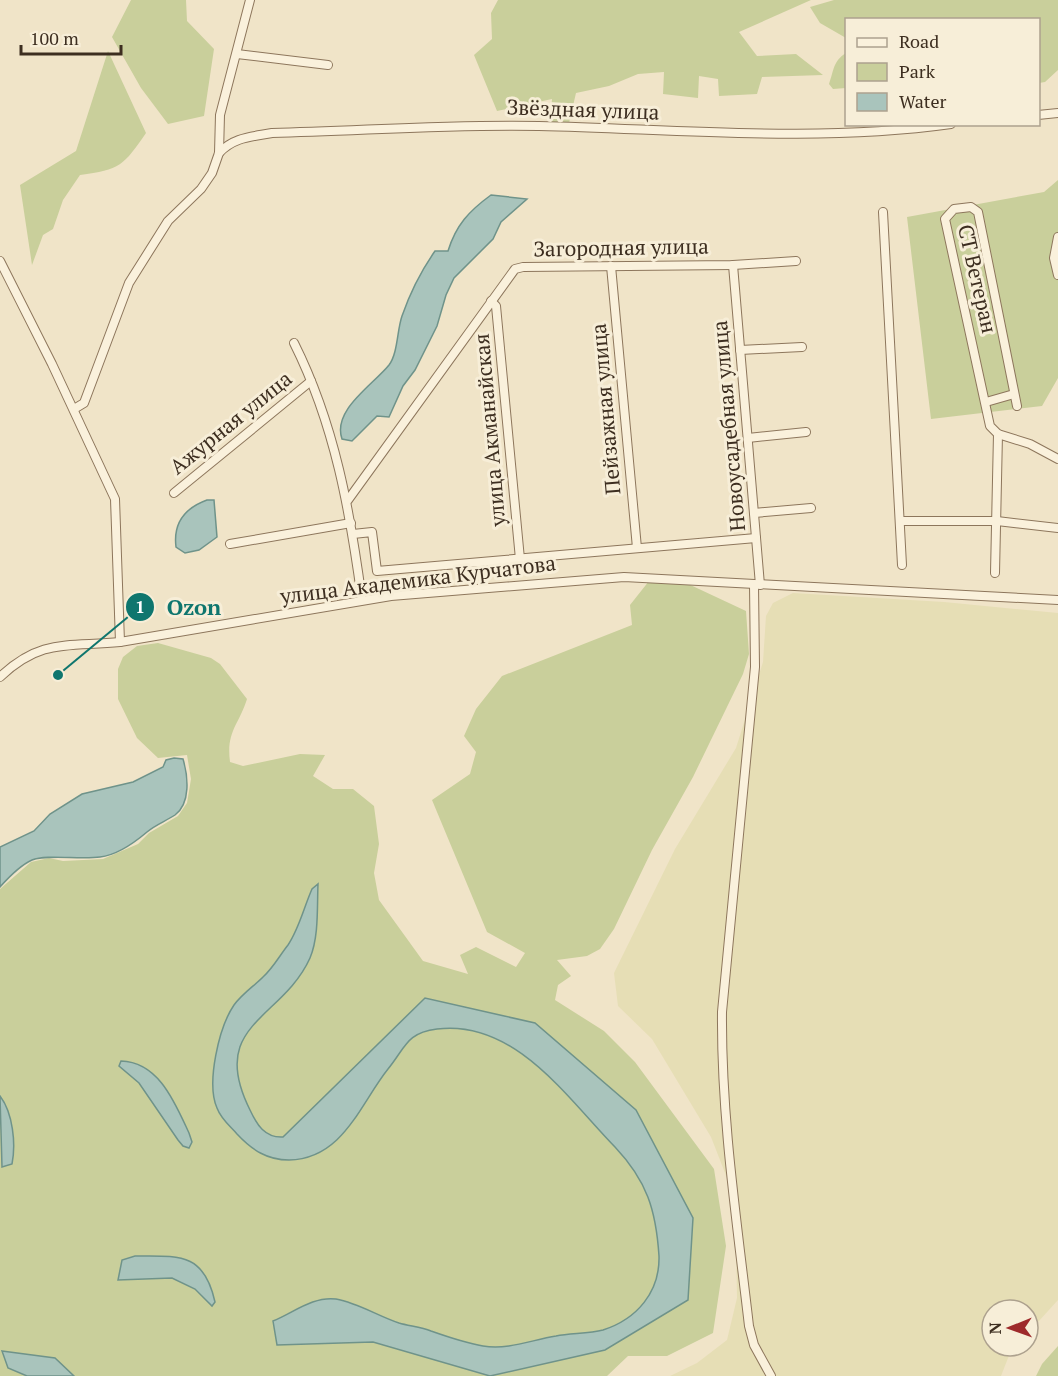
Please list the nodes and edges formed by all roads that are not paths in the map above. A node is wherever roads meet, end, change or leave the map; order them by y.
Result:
1 (250, 0) edge
2 (237, 54) junction
3 (328, 65) dead end
4 (1058, 113) edge
5 (1040, 115) edge
6 (937, 126) edge
7 (219, 153) junction
8 (883, 212) dead end
9 (1058, 237) edge
10 (0, 261) edge
11 (796, 261) dead end
12 (733, 265) junction
13 (611, 266) junction
14 (1058, 275) edge
15 (491, 301) junction
16 (294, 343) dead end
17 (802, 346) dead end
18 (740, 350) junction
19 (311, 381) junction
20 (1014, 394) junction
21 (986, 402) junction
22 (1017, 406) dead end
23 (74, 409) junction
24 (806, 432) dead end
25 (999, 434) junction
26 (748, 438) junction
27 (1058, 459) edge
28 (174, 493) dead end
29 (348, 500) junction
30 (811, 508) dead end
31 (754, 513) junction
32 (900, 521) junction
33 (997, 521) junction
34 (351, 523) junction
35 (1058, 528) edge
36 (353, 534) junction
37 (756, 538) junction
38 (230, 544) dead end
39 (637, 548) junction
40 (520, 559) junction
41 (902, 565) dead end
42 (995, 573) dead end
43 (757, 585) junction
44 (363, 600) junction
45 (1058, 600) edge
46 (120, 642) junction
47 (0, 677) edge
48 (771, 1376) edge

1 - 2 street
2 - 3 street
2 - 7 street
4 - 5 street
6 - 7 street, Звёздная улица
7 - 23 street
8 - 32 street
9 - 14 street
10 - 23 street
11 - 12 street, Загородная улица
12 - 13 street, Загородная улица
12 - 18 street, Новоусадебная улица
13 - 15 street, Загородная улица
13 - 39 street, Пейзажная улица
15 - 29 street, Загородная улица
15 - 40 street, улица Акманайская
16 - 19 street
17 - 18 street
18 - 26 street, Новоусадебная улица
19 - 28 street, Ажурная улица
19 - 29 street
20 - 21 street
20 - 21 street, СТ Ветеран
20 - 22 street, СТ Ветеран
21 - 25 street, СТ Ветеран
23 - 46 street
24 - 26 street
25 - 27 street
25 - 33 street
26 - 31 street, Новоусадебная улица
29 - 34 street
30 - 31 street
31 - 37 street, Новоусадебная улица
32 - 33 street
32 - 41 street
33 - 35 street
33 - 42 street
34 - 36 street
34 - 38 street
36 - 40 street
36 - 44 street
37 - 39 street
37 - 43 street, Новоусадебная улица
39 - 40 street
43 - 44 street, улица Академика Курчатова
43 - 45 street, улица Академика Курчатова
43 - 48 street, Новоусадебная улица
44 - 46 street, улица Академика Курчатова
46 - 47 street, улица Академика Курчатова

